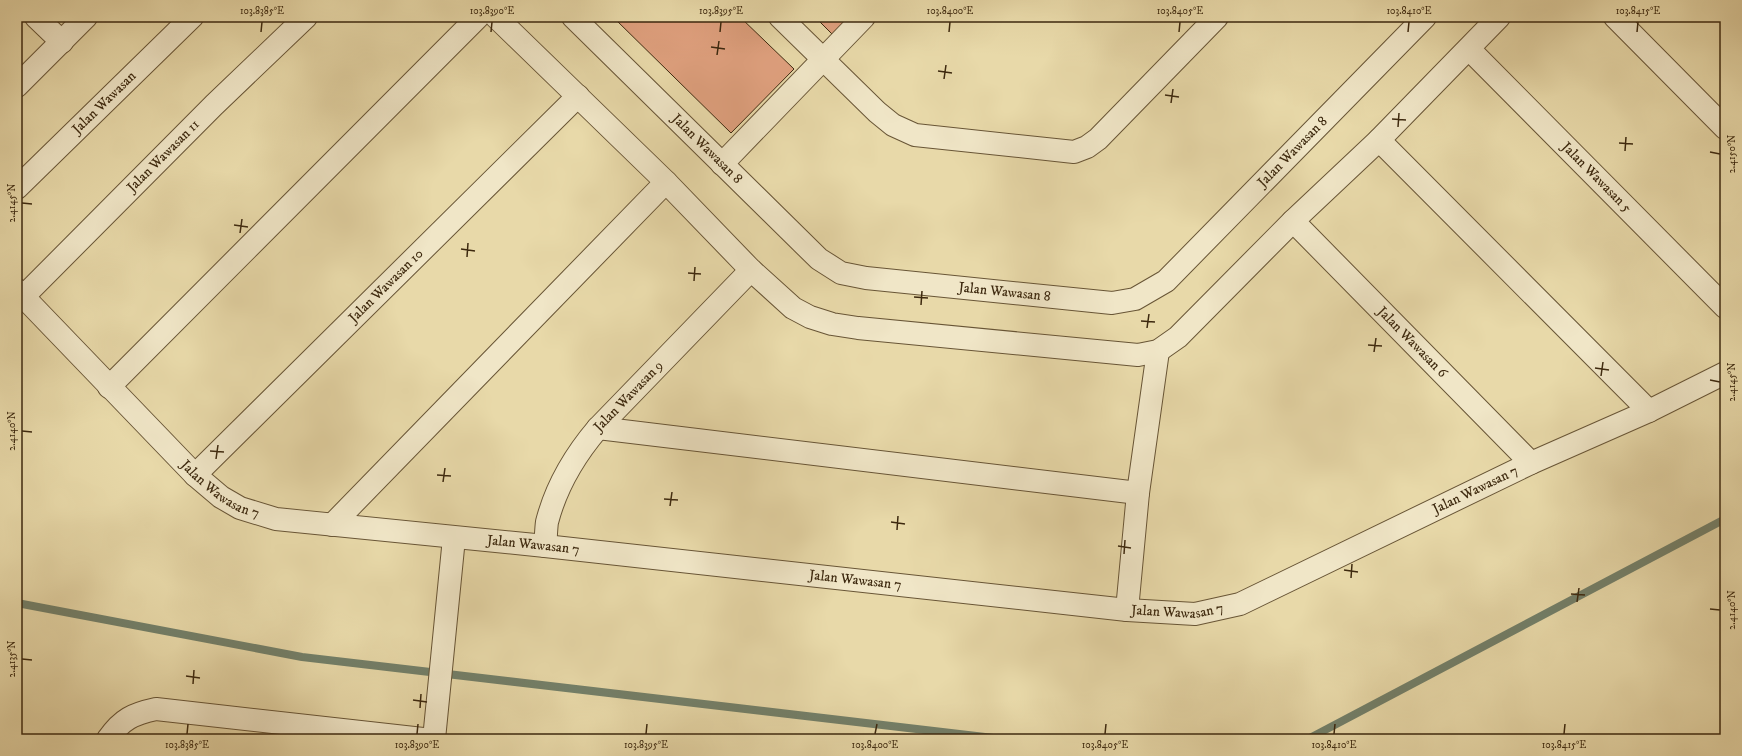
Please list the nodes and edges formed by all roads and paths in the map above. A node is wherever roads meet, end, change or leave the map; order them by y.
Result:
1 (36, 17) edge
2 (86, 17) edge
3 (192, 17) edge
4 (306, 17) edge
5 (478, 17) edge
6 (496, 17) edge
7 (573, 17) edge
8 (780, 17) edge
9 (864, 17) edge
10 (1217, 17) edge
11 (1425, 17) edge
12 (1499, 17) edge
13 (1615, 17) edge
14 (62, 42) junction
15 (1469, 49) junction
16 (824, 59) junction
17 (17, 86) edge
18 (578, 96) junction
19 (1725, 128) edge
20 (1379, 140) junction
21 (722, 164) junction
22 (666, 182) junction
23 (17, 188) edge
24 (1293, 221) junction
25 (751, 270) junction
26 (20, 294) edge
27 (1725, 306) edge
28 (1158, 351) junction
29 (1725, 373) edge
30 (109, 387) junction
31 (1649, 410) junction
32 (598, 428) junction
33 (1532, 463) junction
34 (194, 475) junction
35 (1138, 493) junction
36 (332, 525) junction
37 (454, 538) junction
38 (545, 546) junction
39 (1127, 610) junction
40 (435, 730) edge
41 (108, 739) edge
42 (423, 739) edge

1 - 14 street
2 - 14 street
3 - 23 street, Jalan Wawasan
4 - 26 street, Jalan Wawasan 11
5 - 30 street
6 - 18 street
7 - 21 street, Jalan Wawasan 8
8 - 16 street
9 - 16 street
10 - 16 street
11 - 21 street, Jalan Wawasan 8
12 - 15 street
13 - 19 street
14 - 17 street
15 - 20 street
15 - 27 street, Jalan Wawasan 5
16 - 21 street
18 - 22 street
18 - 34 street, Jalan Wawasan 10
20 - 24 street
20 - 31 street
22 - 25 street
22 - 36 street
24 - 28 street
24 - 33 street, Jalan Wawasan 6
25 - 28 street
25 - 32 street, Jalan Wawasan 9
26 - 30 street, Jalan Wawasan 7
28 - 35 street
29 - 31 street, Jalan Wawasan 7
30 - 34 street, Jalan Wawasan 7
31 - 33 street, Jalan Wawasan 7
32 - 35 street
32 - 38 street, Jalan Wawasan 9
33 - 39 street, Jalan Wawasan 7
34 - 36 street, Jalan Wawasan 7
35 - 39 street
36 - 37 street, Jalan Wawasan 7
37 - 38 street, Jalan Wawasan 7
37 - 40 street
38 - 39 street, Jalan Wawasan 7
41 - 42 street

